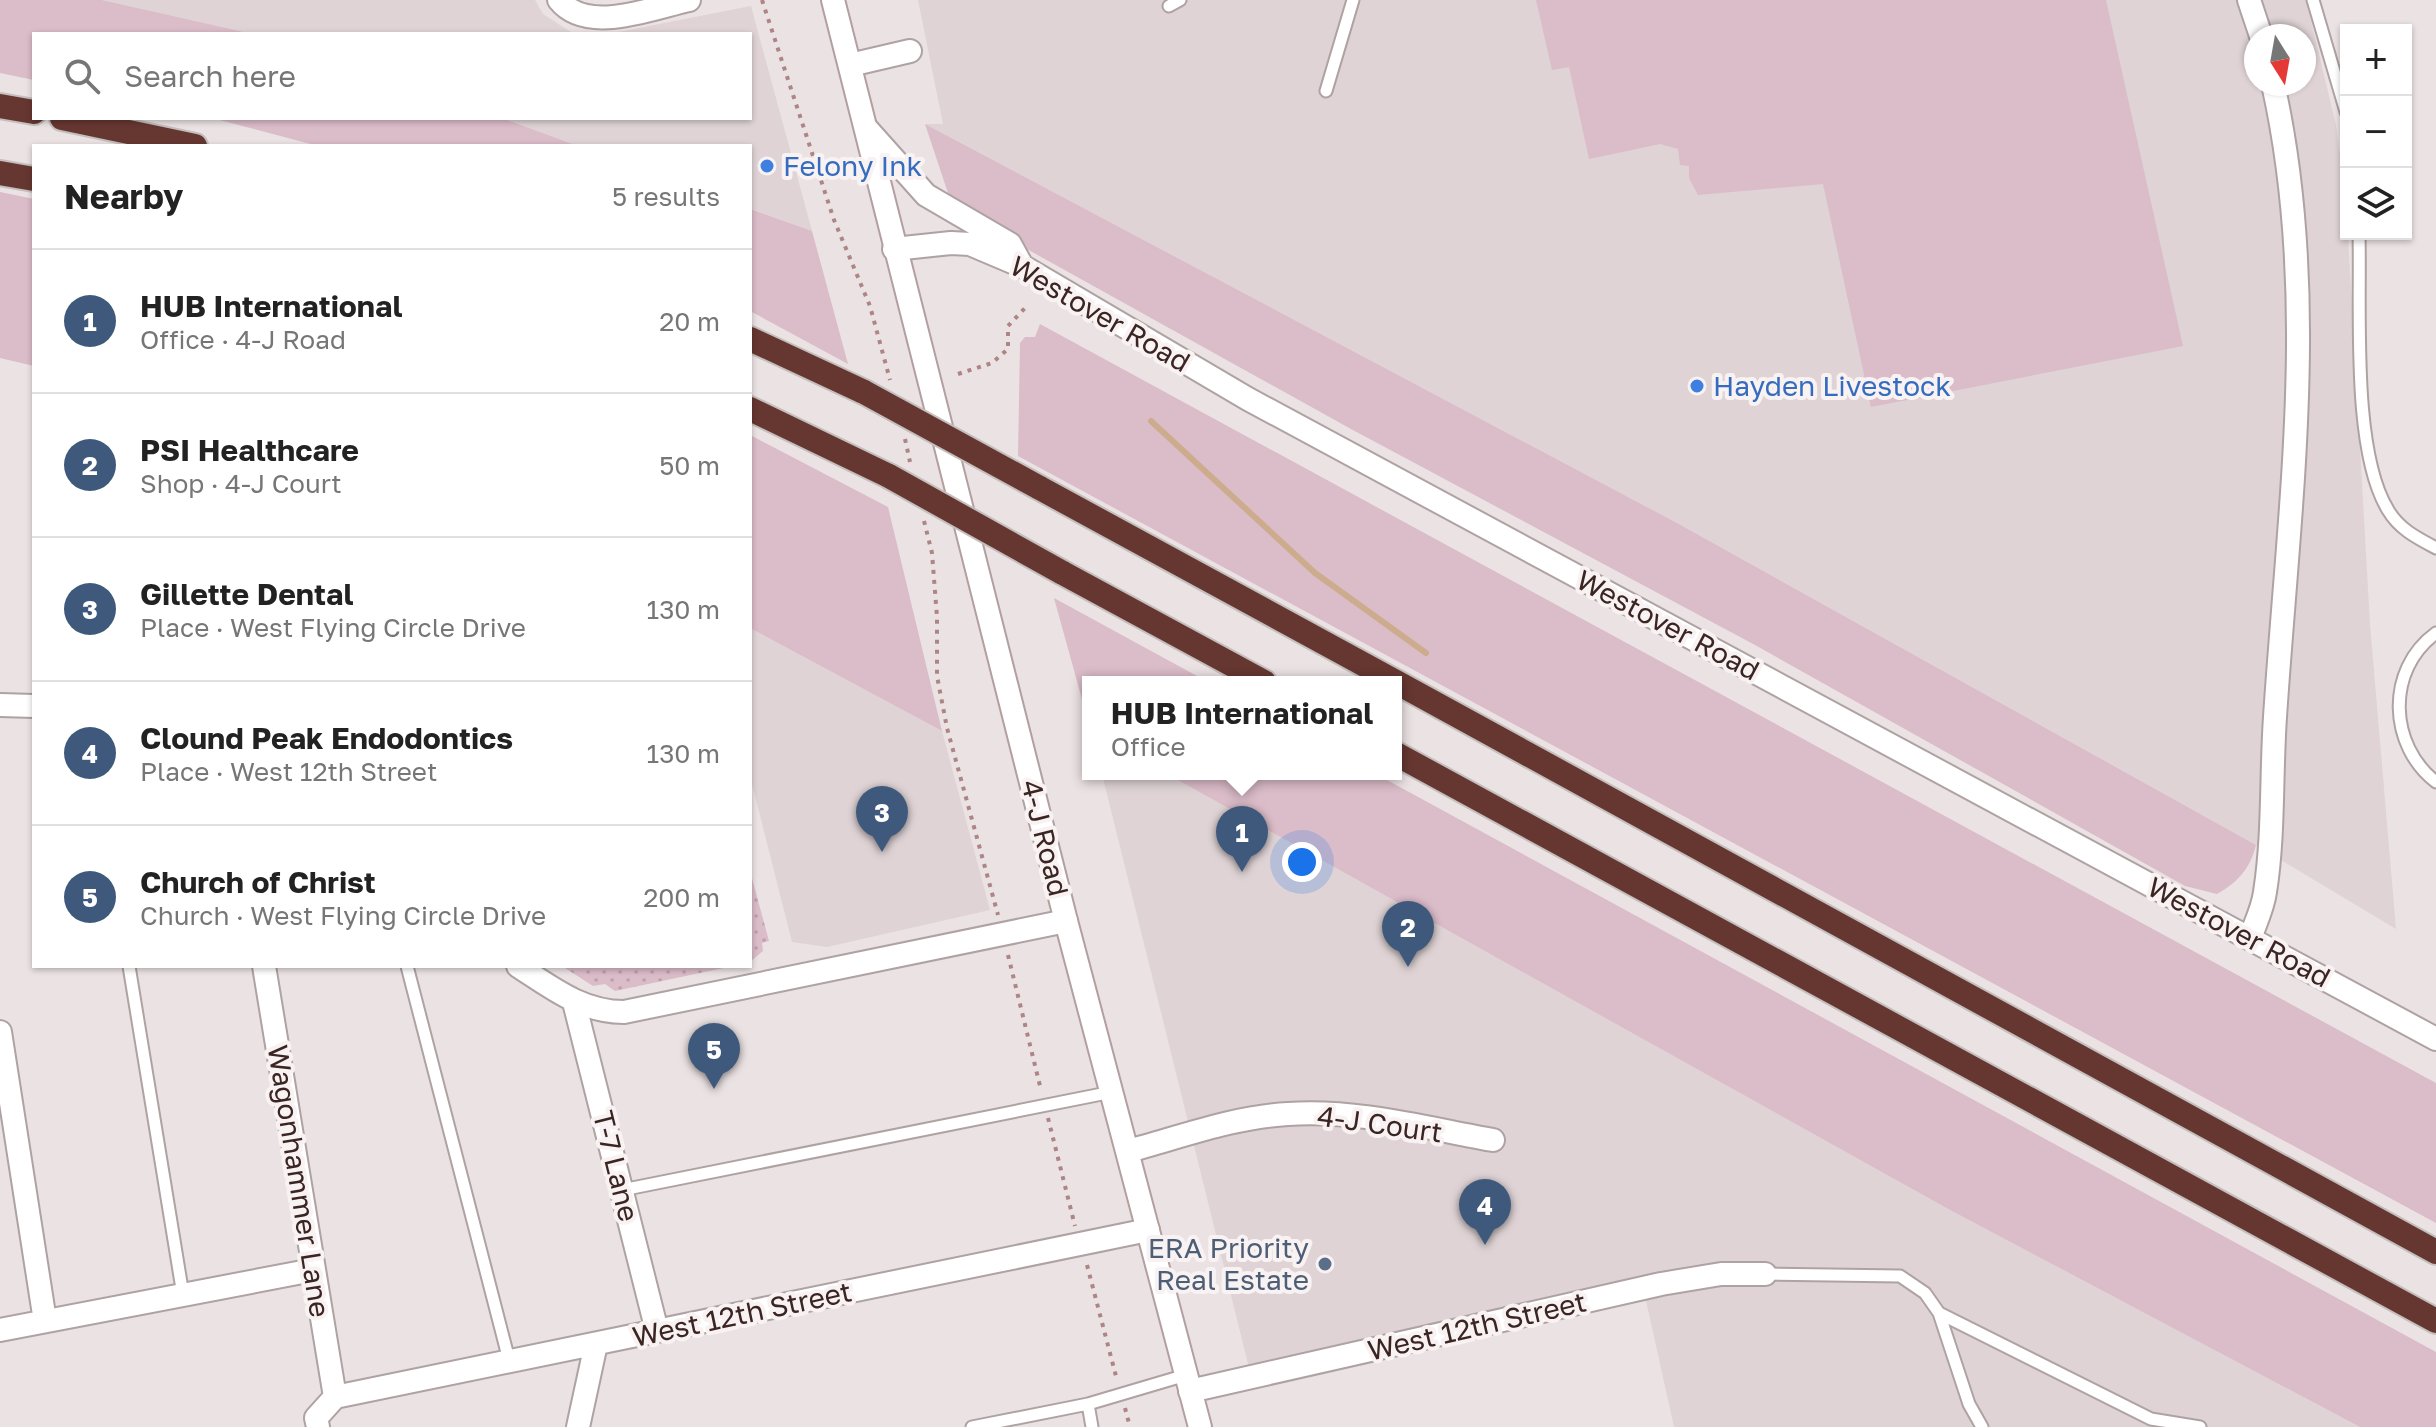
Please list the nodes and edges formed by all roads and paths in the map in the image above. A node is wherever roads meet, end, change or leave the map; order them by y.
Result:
1 (689, 0) edge
2 (762, 0) edge
3 (833, 0) edge
4 (1353, 0) edge
5 (2249, 0) edge
6 (2313, 0) edge
7 (562, 5) edge
8 (764, 7) dead end
9 (2257, 24) edge
10 (910, 51) dead end
11 (850, 65) junction
12 (1326, 91) dead end
13 (2275, 96) edge
14 (2341, 96) edge
15 (0, 106) edge
16 (32, 112) edge
17 (72, 120) edge
18 (867, 129) junction
19 (186, 144) edge
20 (0, 173) edge
21 (32, 179) edge
22 (2359, 240) edge
23 (894, 249) junction
24 (1022, 266) junction
25 (1025, 308) dead end
26 (752, 340) edge
27 (958, 374) dead end
28 (752, 410) edge
29 (2436, 548) edge
30 (2436, 633) edge
31 (1253, 676) edge
32 (1385, 676) edge
33 (1402, 685) edge
34 (0, 705) edge
35 (32, 706) edge
36 (1402, 757) edge
37 (2436, 782) edge
38 (1066, 921) junction
39 (2250, 938) junction
40 (1008, 954) dead end
41 (129, 968) edge
42 (264, 968) edge
43 (408, 968) edge
44 (521, 968) edge
45 (574, 1002) junction
46 (0, 1032) edge
47 (2436, 1039) edge
48 (1112, 1092) junction
49 (1043, 1097) dead end
50 (1048, 1115) dead end
51 (1493, 1140) dead end
52 (1128, 1151) junction
53 (622, 1190) junction
54 (1074, 1225) dead end
55 (1148, 1230) junction
56 (2436, 1252) edge
57 (1087, 1266) dead end
58 (313, 1270) junction
59 (1765, 1274) joint
60 (183, 1295) junction
61 (1939, 1313) junction
62 (45, 1321) junction
63 (2436, 1321) edge
64 (0, 1330) edge
65 (657, 1331) junction
66 (596, 1344) junction
67 (509, 1360) junction
68 (1188, 1383) junction
69 (1119, 1384) dead end
70 (335, 1397) junction
71 (1124, 1403) dead end
72 (1088, 1404) junction
73 (318, 1427) edge
74 (578, 1427) edge
75 (972, 1427) edge
76 (1092, 1427) edge
77 (1130, 1427) edge
78 (1200, 1427) edge
79 (1982, 1427) edge
80 (2200, 1427) edge

1 - 7 street
2 - 8 path
3 - 11 street, 4-J Road
4 - 12 lane
5 - 9 street
6 - 14 lane
10 - 11 street
11 - 18 street, 4-J Road
13 - 39 street
15 - 16 highway
17 - 19 highway
18 - 23 street, 4-J Road
18 - 24 street
20 - 21 highway
22 - 29 lane
23 - 24 street, Westover Road
23 - 38 street, 4-J Road
24 - 39 street, Westover Road
25 - 27 path
26 - 32 highway, bridge
28 - 31 highway, bridge
30 - 37 lane
33 - 56 highway
34 - 35 street
36 - 63 highway
38 - 45 street
38 - 48 street, 4-J Road
39 - 47 street, Westover Road
40 - 49 path
41 - 60 lane
42 - 58 street, Wagonhammer Lane
43 - 67 lane
44 - 45 street
45 - 53 street, T-7 Lane
46 - 62 street
48 - 52 street, 4-J Road
48 - 53 lane
50 - 54 path
51 - 52 street, 4-J Court
52 - 55 street, 4-J Road
53 - 65 street, T-7 Lane
55 - 65 street, West 12th Street
55 - 68 street, 4-J Road
57 - 69 path
58 - 60 street
58 - 70 street, Wagonhammer Lane
59 - 61 lane
59 - 68 street, West 12th Street
60 - 62 street
61 - 79 lane
61 - 80 lane
62 - 64 street
65 - 66 street, West 12th Street
66 - 67 street, West 12th Street
66 - 74 street
67 - 70 street, West 12th Street
68 - 72 lane
68 - 78 street, 4-J Road
70 - 73 street
71 - 77 path
72 - 75 lane
72 - 76 lane

